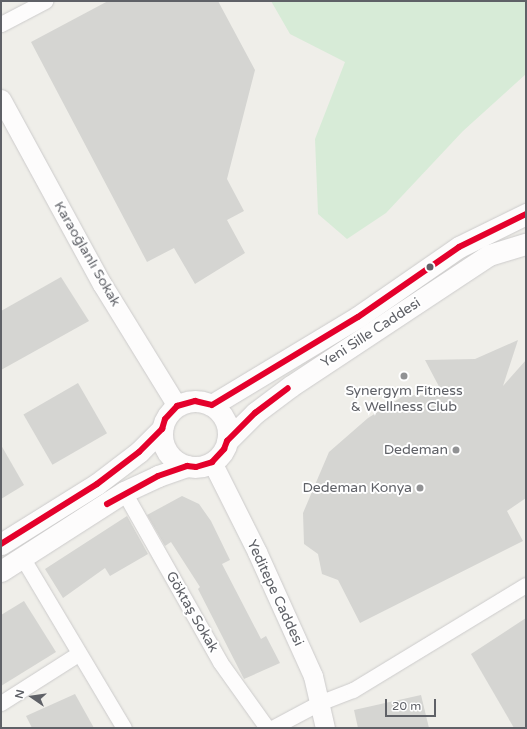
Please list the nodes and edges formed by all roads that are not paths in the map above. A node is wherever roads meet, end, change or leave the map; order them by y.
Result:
1 (45, 1) edge
2 (1, 24) edge
3 (1, 99) edge
4 (526, 214) edge
5 (526, 244) edge
6 (212, 405) junction
7 (177, 406) junction
8 (162, 429) junction
9 (227, 441) junction
10 (212, 462) junction
11 (187, 466) junction
12 (124, 492) junction
13 (1, 544) edge
14 (22, 557) junction
15 (1, 571) edge
16 (526, 585) edge
17 (78, 654) junction
18 (1, 703) edge
19 (320, 704) junction
20 (124, 728) edge
21 (267, 728) edge
22 (272, 728) edge
23 (325, 728) edge

1 - 2 street
3 - 7 street, Karaoğlanlı Sokak
4 - 6 main road, Yeni Sille Caddesi
5 - 9 main road, Yeni Sille Caddesi
6 - 7 main road
6 - 9 main road
7 - 8 main road
8 - 11 main road
8 - 13 main road
9 - 10 main road
10 - 11 main road
10 - 19 street, Yeditepe Caddesi
11 - 12 main road
12 - 14 main road
12 - 21 street, Göktaş Sokak
14 - 15 main road
14 - 17 street
16 - 19 street
17 - 18 street
17 - 20 street
19 - 22 street
19 - 23 street, Yeditepe Caddesi

